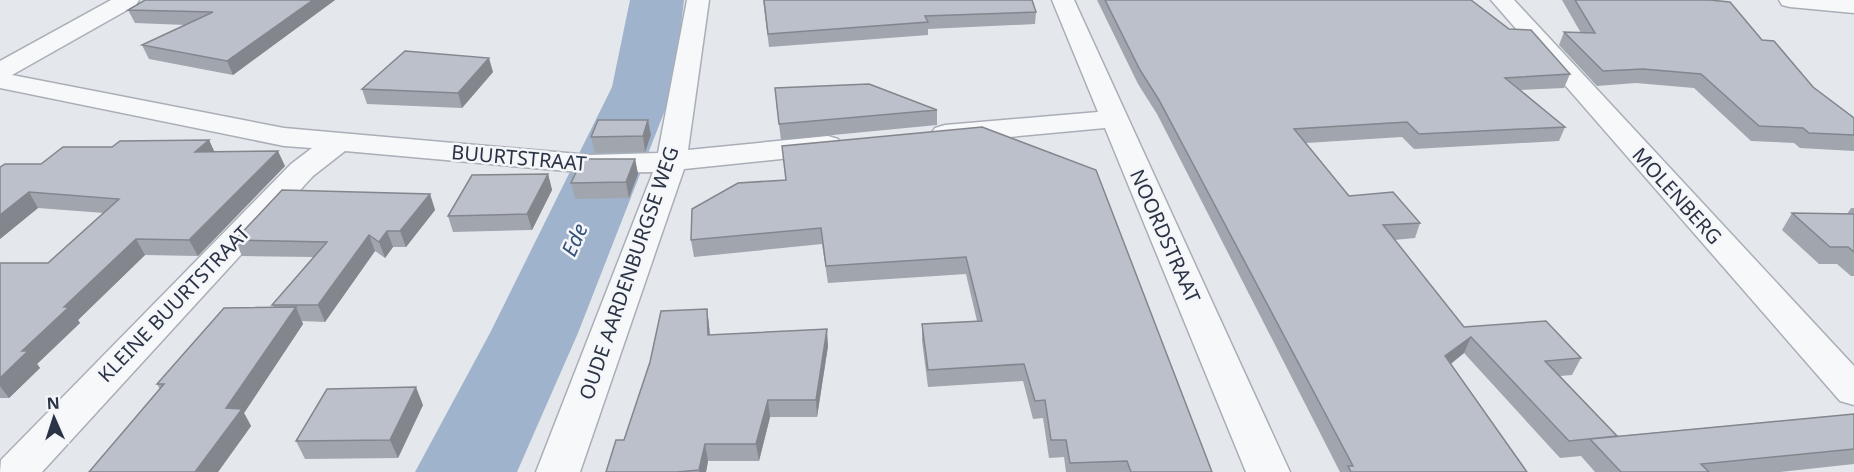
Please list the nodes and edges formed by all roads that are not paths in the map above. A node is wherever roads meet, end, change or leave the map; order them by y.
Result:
1 (128, 0) edge
2 (698, 0) edge
3 (1063, 0) edge
4 (1502, 0) edge
5 (1790, 0) edge
6 (1854, 6) edge
7 (0, 71) edge
8 (0, 80) edge
9 (1114, 119) junction
10 (923, 136) edge
11 (338, 142) junction
12 (851, 143) edge
13 (657, 162) junction
14 (1854, 391) edge
15 (16, 472) edge
16 (558, 472) edge
17 (1268, 472) edge

1 - 7 street
2 - 13 street, OUDE AARDENBURGSE WEG
3 - 9 street, NOORDSTRAAT
4 - 14 street, MOLENBERG
5 - 6 street
8 - 11 street, BUURTSTRAAT
9 - 10 street
9 - 17 street, NOORDSTRAAT
11 - 13 street, BUURTSTRAAT
11 - 15 street, KLEINE BUURTSTRAAT
12 - 13 street, BUURTSTRAAT
13 - 16 street, OUDE AARDENBURGSE WEG

